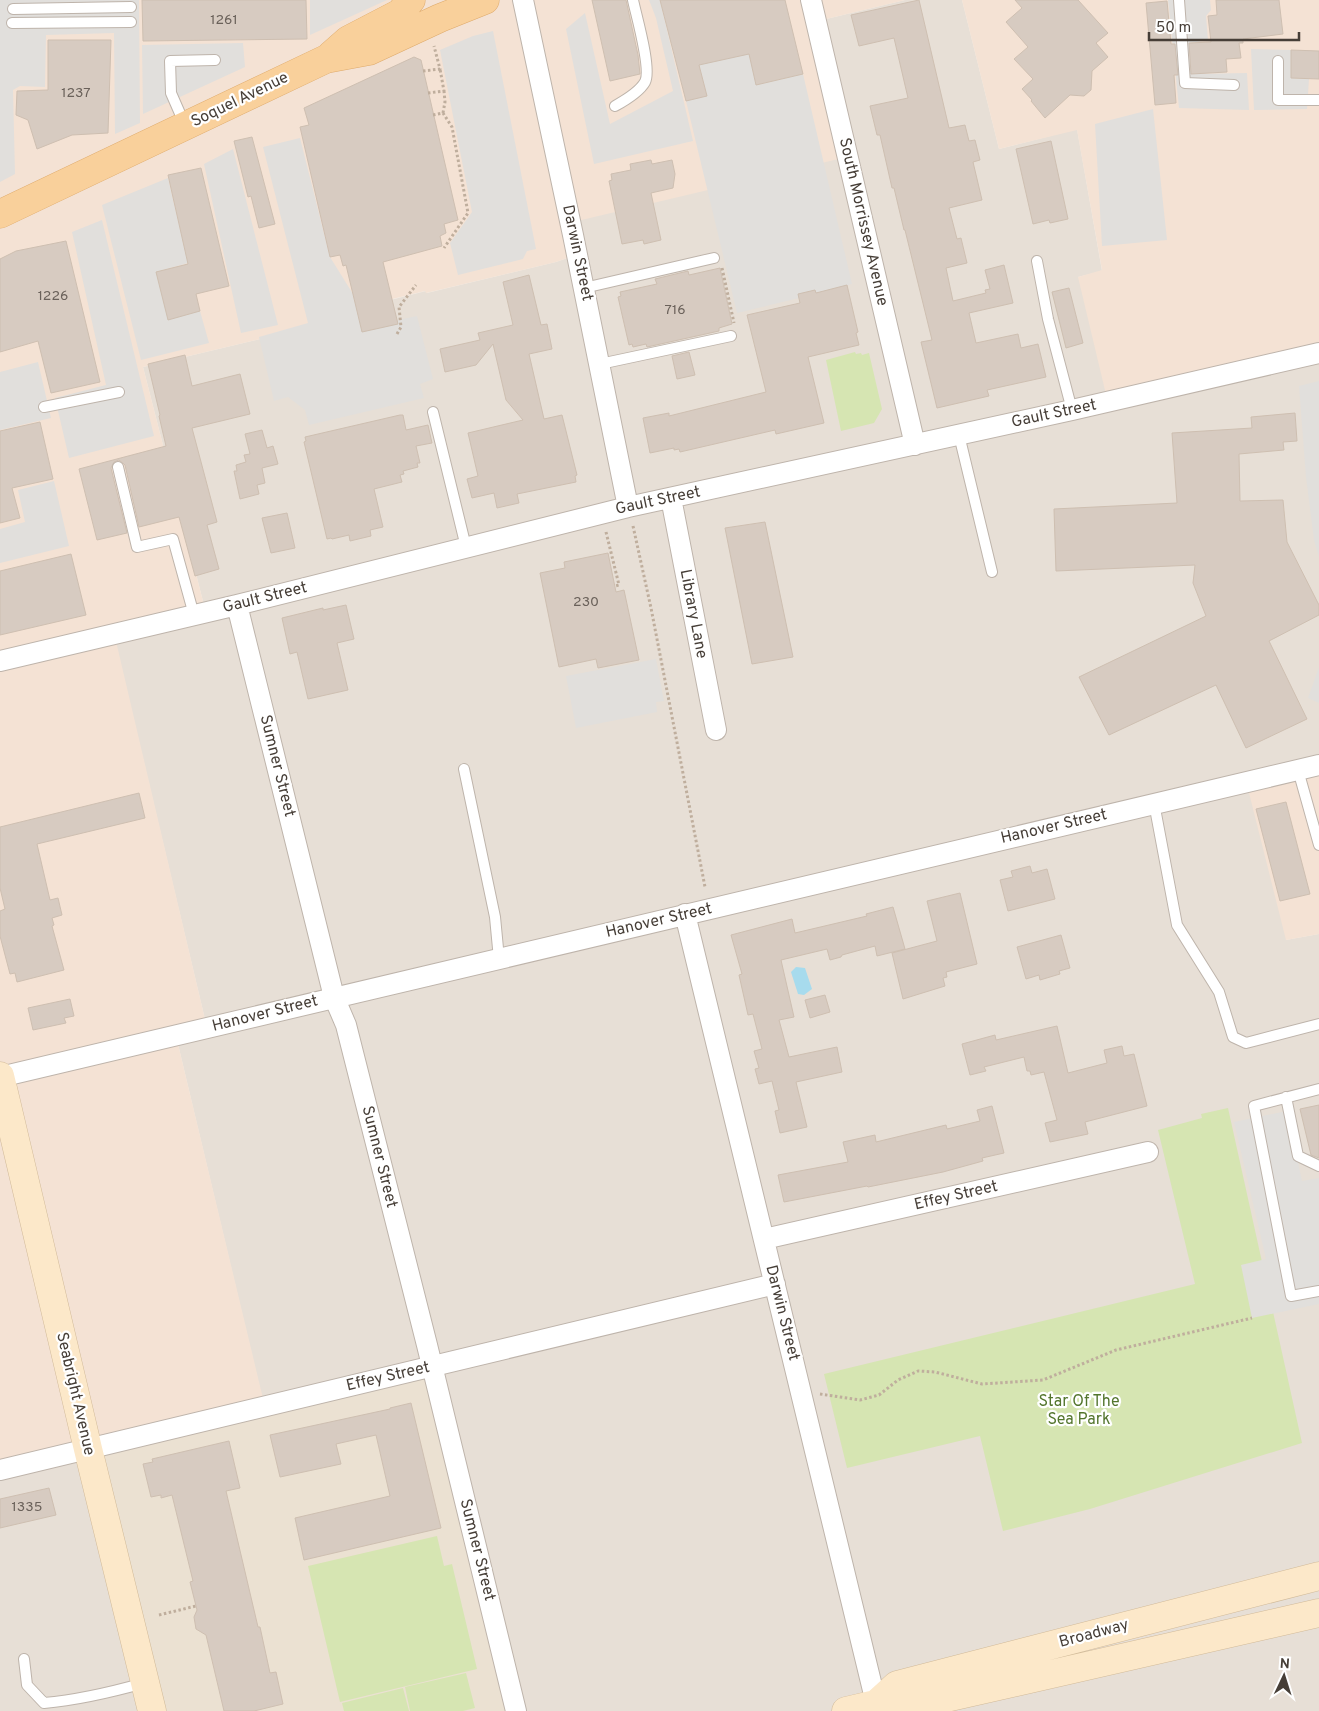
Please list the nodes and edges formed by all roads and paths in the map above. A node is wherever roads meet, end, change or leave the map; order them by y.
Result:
1 (411, 0) edge
2 (485, 0) edge
3 (523, 0) edge
4 (633, 0) edge
5 (810, 0) edge
6 (1179, 0) edge
7 (131, 7) dead end
8 (12, 9) dead end
9 (131, 22) dead end
10 (12, 23) dead end
11 (433, 42) dead end
12 (326, 59) junction
13 (214, 60) dead end
14 (1278, 61) dead end
15 (440, 69) junction
16 (423, 71) dead end
17 (1234, 85) dead end
18 (444, 91) junction
19 (428, 93) dead end
20 (1319, 100) edge
21 (615, 106) dead end
22 (443, 113) junction
23 (433, 115) dead end
24 (185, 126) junction
25 (0, 214) edge
26 (444, 248) dead end
27 (714, 258) joint
28 (1037, 261) dead end
29 (416, 285) dead end
30 (584, 288) junction
31 (397, 334) dead end
32 (732, 336) joint
33 (1319, 353) edge
34 (600, 364) junction
35 (119, 392) dead end
36 (44, 407) dead end
37 (1072, 410) junction
38 (434, 412) dead end
39 (959, 435) junction
40 (915, 445) junction
41 (118, 467) dead end
42 (671, 498) junction
43 (631, 516) junction
44 (606, 532) dead end
45 (466, 548) junction
46 (992, 572) dead end
47 (615, 586) dead end
48 (237, 605) junction
49 (194, 615) junction
50 (0, 661) edge
51 (716, 730) dead end
52 (1319, 764) edge
53 (464, 769) dead end
54 (1298, 770) junction
55 (1154, 803) junction
56 (1319, 845) edge
57 (705, 887) dead end
58 (685, 914) junction
59 (499, 958) junction
60 (334, 998) junction
61 (1319, 1024) edge
62 (0, 1077) edge
63 (1319, 1089) edge
64 (1286, 1097) junction
65 (1148, 1152) dead end
66 (1319, 1166) edge
67 (764, 1239) junction
68 (775, 1284) junction
69 (1319, 1290) edge
70 (1252, 1318) dead end
71 (432, 1367) junction
72 (820, 1394) dead end
73 (88, 1450) junction
74 (0, 1470) edge
75 (1319, 1576) edge
76 (196, 1606) dead end
77 (1319, 1613) edge
78 (159, 1615) dead end
79 (24, 1659) dead end
80 (145, 1682) junction
81 (877, 1707) edge
82 (152, 1711) edge
83 (516, 1711) edge
84 (846, 1711) edge

1 - 12 main road
2 - 12 main road, Soquel Avenue
3 - 30 street, Darwin Street
4 - 21 lane
5 - 40 street, South Morrissey Avenue
6 - 17 lane
7 - 8 lane
9 - 10 lane
11 - 15 path
12 - 24 main road, Soquel Avenue
13 - 24 lane
14 - 20 lane
15 - 16 path
15 - 18 path
18 - 19 path
18 - 22 path
22 - 23 path
22 - 26 path
24 - 25 main road, Soquel Avenue
27 - 30 lane
27 - 32 path
28 - 37 lane
29 - 31 path
30 - 34 street, Darwin Street
32 - 34 lane
33 - 37 street, Gault Street
34 - 43 street, Darwin Street
35 - 36 lane
37 - 39 street, Gault Street
38 - 45 lane
39 - 40 street, Gault Street
39 - 46 lane
40 - 42 street, Gault Street
41 - 49 lane
42 - 43 street, Gault Street
42 - 51 street, Library Lane
43 - 45 street, Gault Street
43 - 57 path
44 - 47 path
45 - 48 street, Gault Street
48 - 49 street, Gault Street
48 - 60 street, Sumner Street
49 - 50 street, Gault Street
52 - 54 street, Hanover Street
53 - 59 lane
54 - 55 street, Hanover Street
54 - 56 lane
55 - 58 street, Hanover Street
55 - 61 lane
58 - 59 street, Hanover Street
58 - 67 street, Darwin Street
59 - 60 street, Hanover Street
60 - 62 street, Hanover Street
60 - 71 street, Sumner Street
62 - 73 main road, Seabright Avenue
63 - 64 lane
64 - 66 lane
64 - 69 lane
65 - 67 street, Effey Street
67 - 68 street, Darwin Street
68 - 71 street, Effey Street
68 - 81 street, Darwin Street
70 - 72 path
71 - 73 street, Effey Street
71 - 83 street, Sumner Street
73 - 74 street, Effey Street
73 - 80 main road, Seabright Avenue
75 - 81 main road, Broadway
76 - 78 path
77 - 81 main road, Broadway
79 - 80 lane
80 - 82 main road, Seabright Avenue
81 - 84 main road, Broadway

